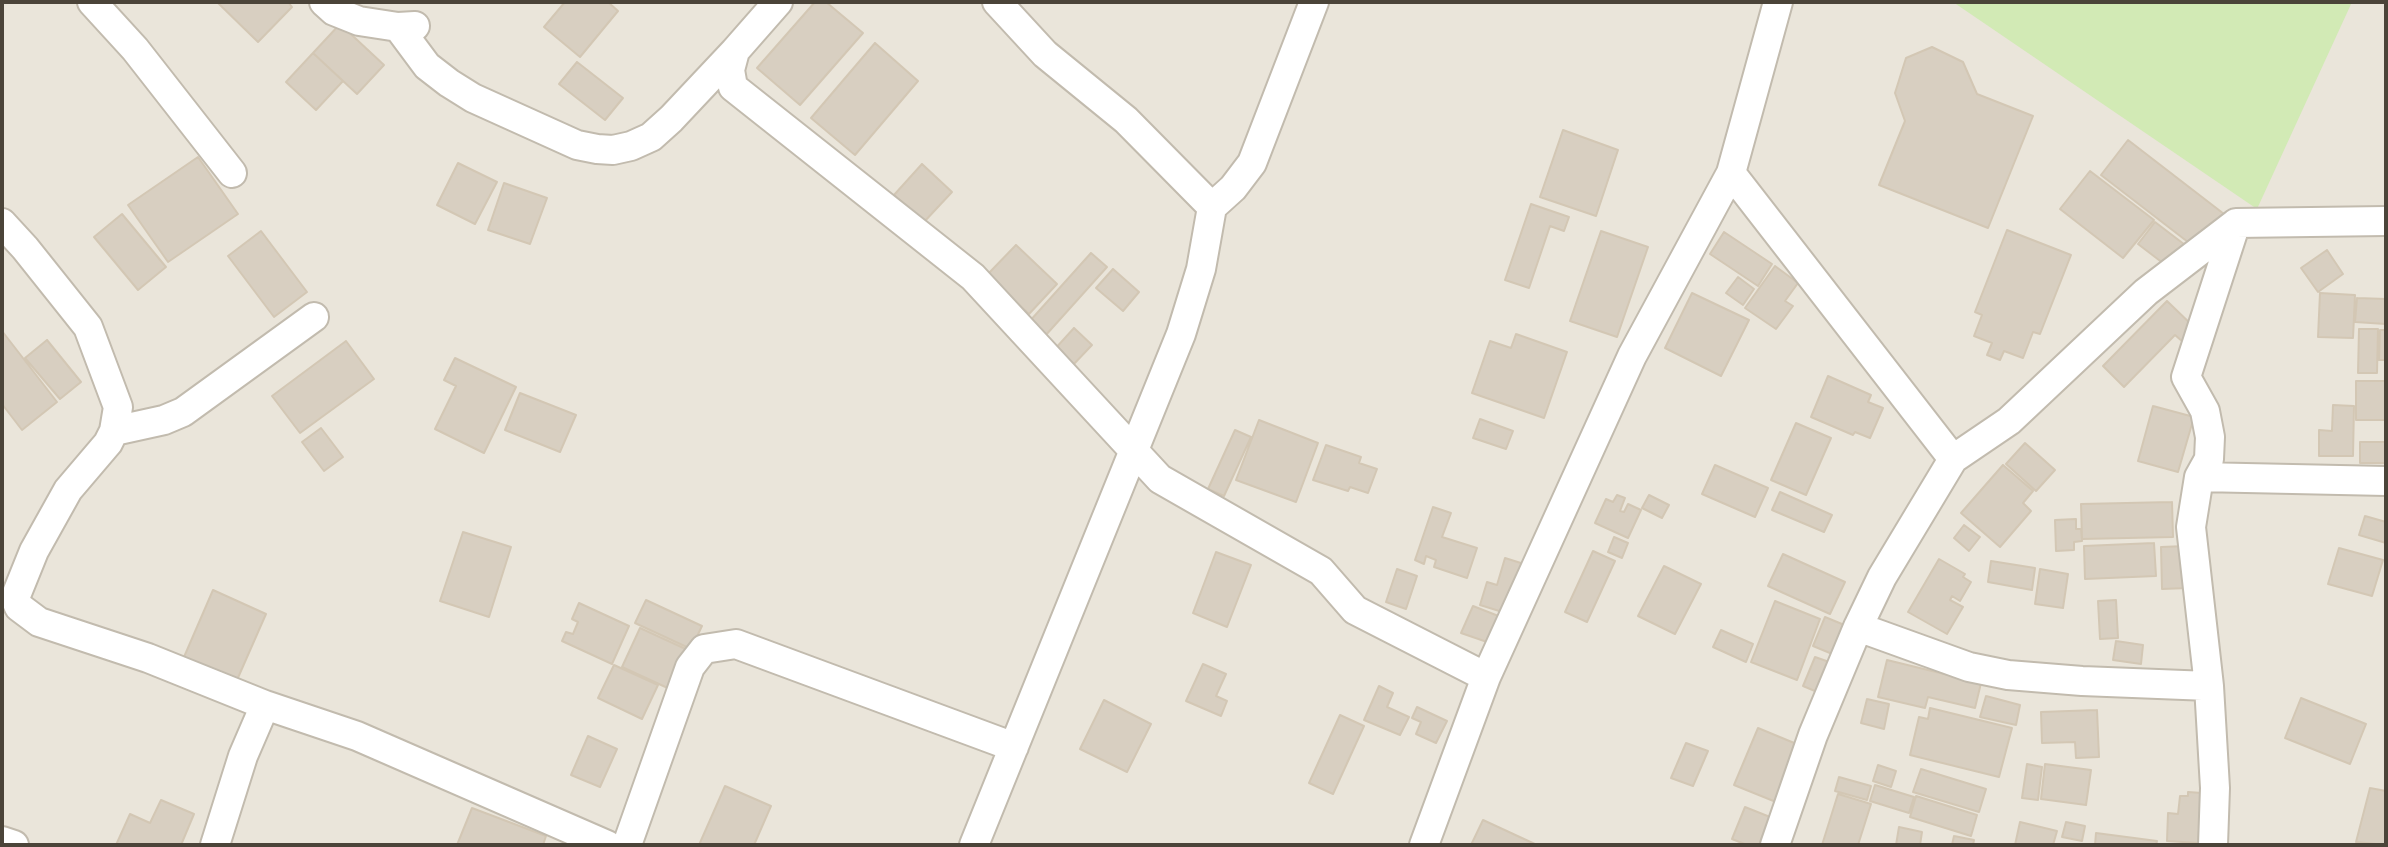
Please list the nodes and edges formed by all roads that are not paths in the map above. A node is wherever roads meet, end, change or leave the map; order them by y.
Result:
1 (92, 2) edge
2 (324, 2) edge
3 (778, 2) edge
4 (997, 2) edge
5 (1314, 2) edge
6 (1778, 2) edge
7 (735, 51) junction
8 (232, 173) dead end
9 (1731, 173) junction
10 (1212, 207) junction
11 (2386, 221) edge
12 (2, 223) edge
13 (2236, 223) junction
14 (314, 317) dead end
15 (114, 431) junction
16 (1134, 451) junction
17 (1953, 459) junction
18 (2199, 477) junction
19 (2386, 481) edge
20 (10, 586) edge
21 (1858, 627) junction
22 (1486, 677) junction
23 (2209, 686) junction
24 (265, 705) junction
25 (1014, 747) junction
26 (2, 841) edge
27 (14, 845) edge
28 (215, 845) edge
29 (607, 845) edge
30 (627, 845) edge
31 (974, 845) edge
32 (1424, 845) edge
33 (1775, 845) edge
34 (2213, 845) edge

1 - 8 street
2 - 7 street
3 - 7 street
4 - 10 street
5 - 10 street
6 - 9 street
7 - 16 street
9 - 17 street
9 - 22 street
10 - 16 street
11 - 13 street
12 - 15 street
13 - 17 street
13 - 18 street
14 - 15 street
15 - 20 street
16 - 22 street
16 - 25 street
17 - 21 street
18 - 19 street
18 - 23 street
20 - 24 street
21 - 23 street
21 - 33 street
22 - 32 street
23 - 34 street
24 - 28 street
24 - 29 street
25 - 30 street
25 - 31 street
26 - 27 street

